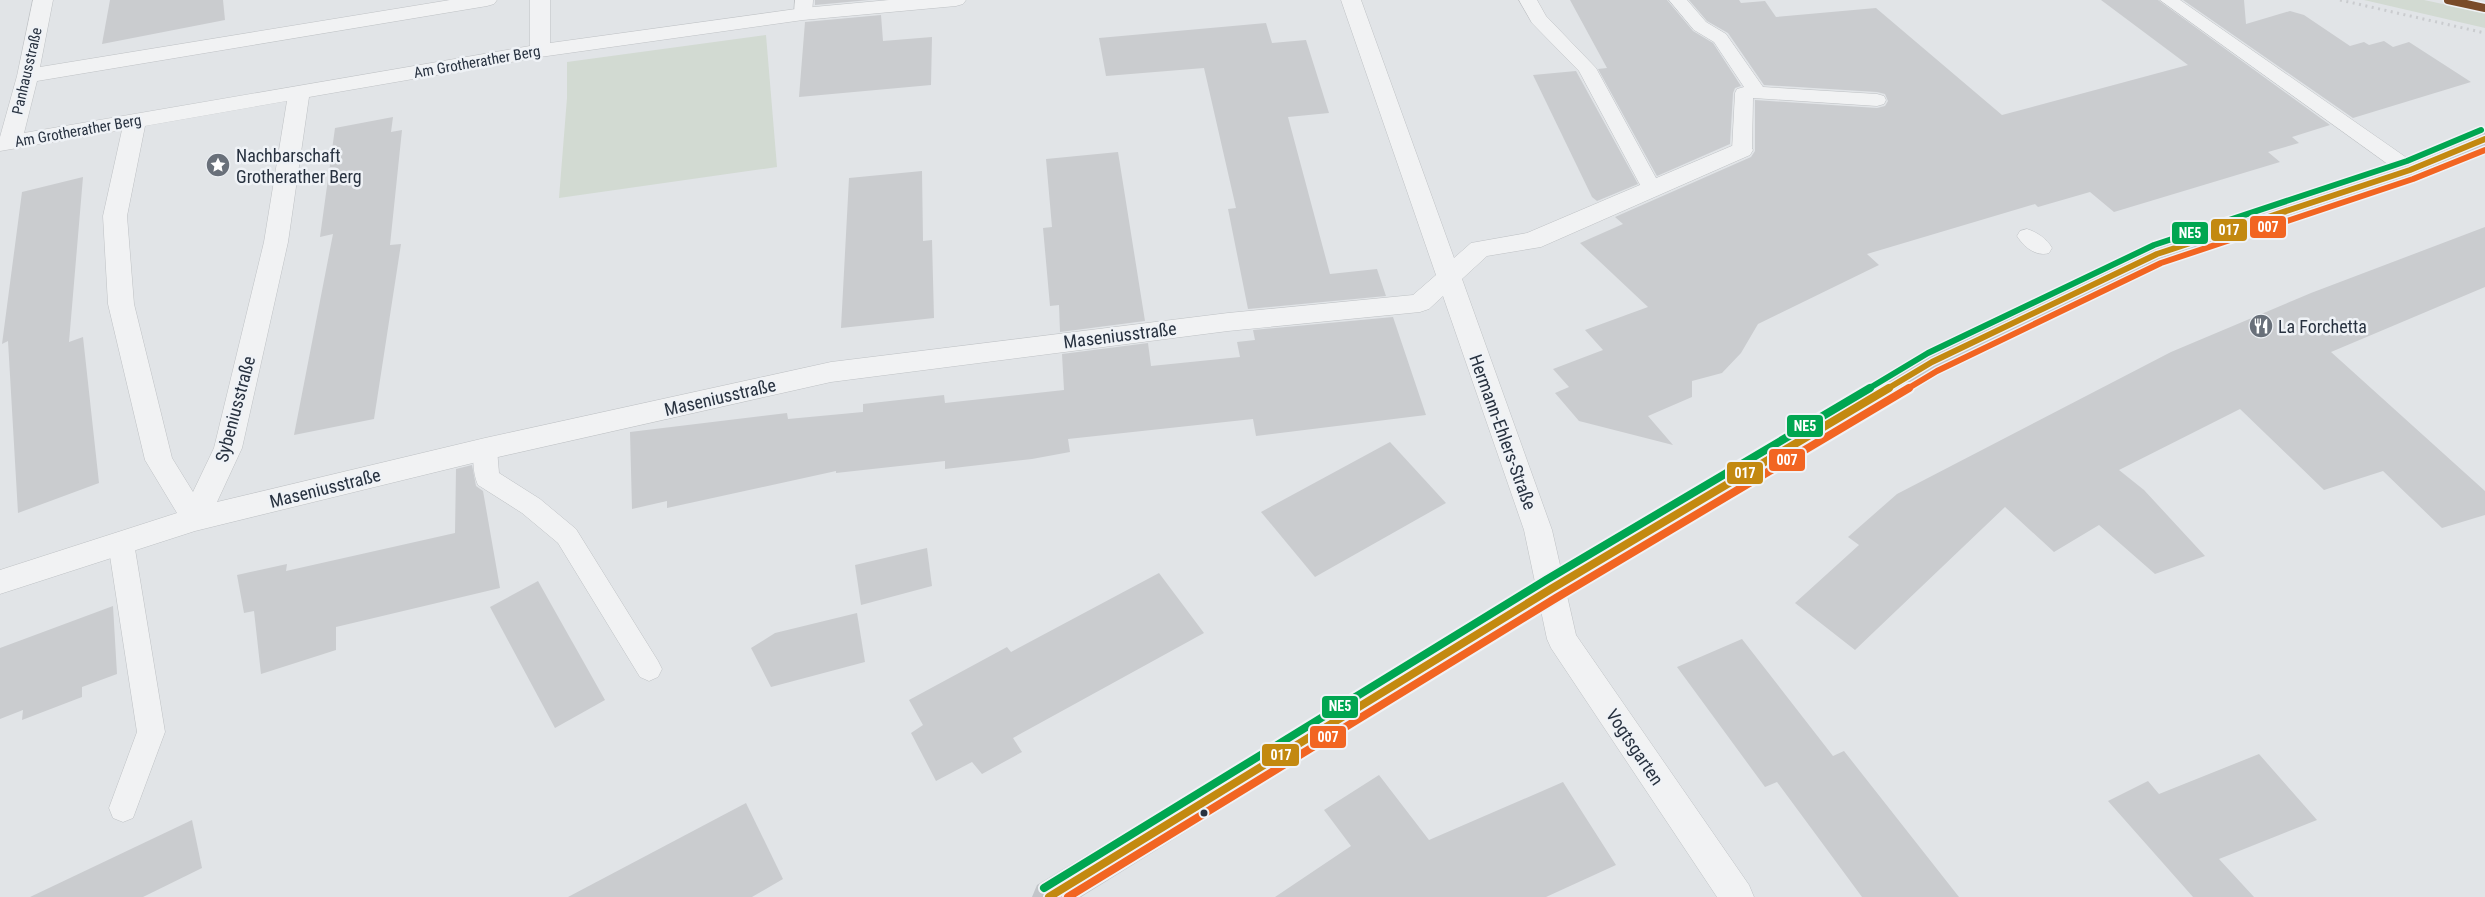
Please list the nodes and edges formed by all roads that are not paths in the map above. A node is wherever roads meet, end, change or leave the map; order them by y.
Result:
1 (43, 0) edge
2 (487, 0) edge
3 (540, 0) edge
4 (956, 0) edge
5 (1351, 0) edge
6 (1528, 0) edge
7 (1678, 0) edge
8 (2169, 0) edge
9 (804, 7) edge
10 (540, 51) junction
11 (28, 76) junction
12 (299, 92) junction
13 (1757, 92) junction
14 (1877, 100) dead end
15 (135, 121) junction
16 (2485, 139) edge
17 (5, 143) edge
18 (1742, 150) joint
19 (2410, 170) junction
20 (1652, 189) junction
21 (1448, 278) junction
22 (486, 450) junction
23 (196, 519) junction
24 (121, 543) junction
25 (0, 582) edge
26 (1551, 589) junction
27 (648, 669) dead end
28 (123, 808) dead end
29 (1049, 897) edge
30 (1737, 897) edge

1 - 11 street, Panhausstraße
2 - 11 street
3 - 10 street
4 - 9 street, Am Grotherather Berg
5 - 21 street, Hermann-Ehlers-Straße
6 - 20 lane
7 - 13 lane
8 - 19 lane
9 - 10 street, Am Grotherather Berg
10 - 12 street, Am Grotherather Berg
11 - 17 street, Panhausstraße
12 - 15 street, Am Grotherather Berg
12 - 23 street, Sybeniusstraße
13 - 14 lane
13 - 18 lane
15 - 17 street, Am Grotherather Berg
15 - 23 street
16 - 19 street
18 - 20 street
19 - 26 street
20 - 21 street
21 - 22 street, Maseniusstraße
21 - 26 street, Hermann-Ehlers-Straße
22 - 23 street, Maseniusstraße
22 - 27 lane
23 - 24 street, Maseniusstraße
24 - 25 street, Maseniusstraße
24 - 28 lane
26 - 29 street
26 - 30 street, Vogtsgarten

